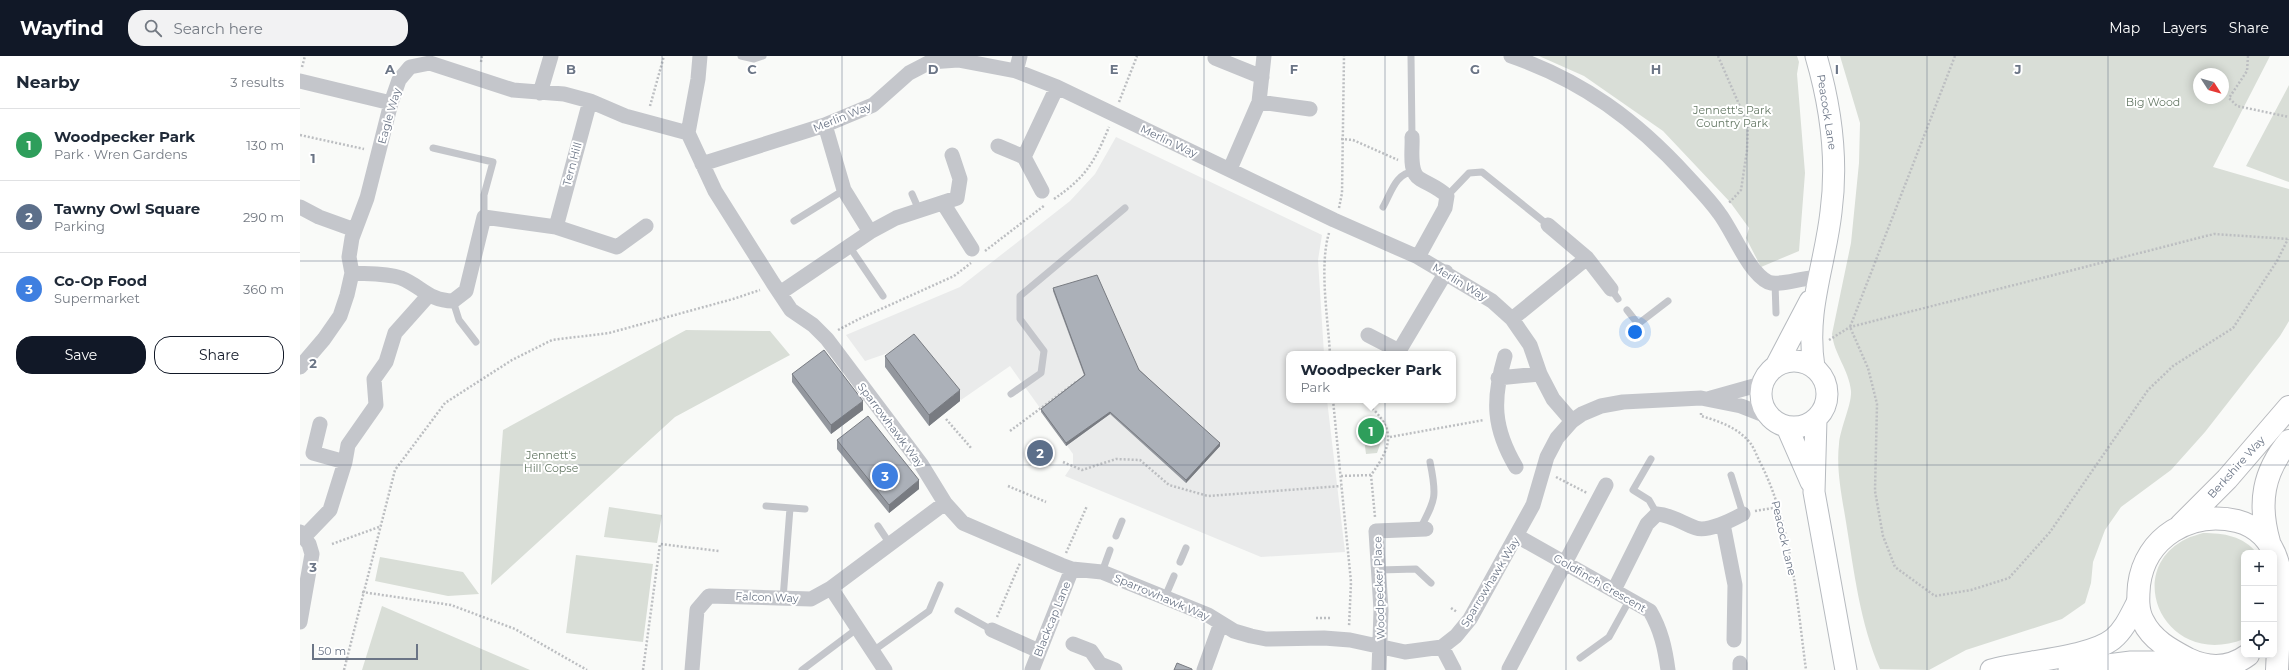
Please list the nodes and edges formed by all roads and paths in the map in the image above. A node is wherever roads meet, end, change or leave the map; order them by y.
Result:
1 (305, 56) edge
2 (482, 56) edge
3 (551, 56) edge
4 (664, 56) edge
5 (700, 56) edge
6 (741, 56) edge
7 (763, 56) edge
8 (1020, 56) edge
9 (1136, 56) edge
10 (1264, 56) edge
11 (1344, 56) edge
12 (1411, 56) edge
13 (1511, 56) edge
14 (1718, 56) edge
15 (1816, 56) edge
16 (1956, 56) edge
17 (2248, 56) edge
18 (1215, 58) dead end
19 (929, 59) edge
20 (408, 62) edge
21 (481, 62) dead end
22 (1016, 70) junction
23 (300, 77) edge
24 (1262, 77) junction
25 (1057, 87) junction
26 (540, 93) junction
27 (1120, 99) dead end
28 (590, 101) junction
29 (1259, 102) junction
30 (391, 103) junction
31 (650, 106) dead end
32 (1310, 109) dead end
33 (2289, 117) edge
34 (825, 125) junction
35 (688, 133) junction
36 (300, 135) edge
37 (1412, 137) joint
38 (1341, 139) junction
39 (998, 146) dead end
40 (433, 148) dead end
41 (364, 149) dead end
42 (952, 155) dead end
43 (1024, 157) junction
44 (702, 164) junction
45 (1230, 169) junction
46 (1413, 169) junction
47 (844, 190) junction
48 (1042, 191) dead end
49 (912, 194) dead end
50 (1447, 196) junction
51 (943, 202) junction
52 (1341, 203) dead end
53 (1383, 206) dead end
54 (300, 207) edge
55 (1125, 208) dead end
56 (919, 210) junction
57 (1719, 213) junction
58 (484, 217) junction
59 (794, 221) dead end
60 (1548, 225) joint
61 (646, 226) dead end
62 (556, 227) junction
63 (355, 230) junction
64 (870, 232) junction
65 (1329, 236) dead end
66 (2289, 239) edge
67 (849, 246) junction
68 (972, 249) dead end
69 (1418, 257) junction
70 (1587, 258) junction
71 (1446, 272) junction
72 (352, 273) junction
73 (1775, 283) junction
74 (1818, 283) junction
75 (763, 288) dead end
76 (780, 293) junction
77 (1615, 294) dead end
78 (428, 296) junction
79 (882, 296) dead end
80 (453, 301) junction
81 (1668, 301) dead end
82 (1627, 310) dead end
83 (1776, 312) dead end
84 (1512, 319) junction
85 (1850, 327) junction
86 (1368, 335) dead end
87 (1825, 340) dead end
88 (476, 342) dead end
89 (1330, 351) edge
90 (1396, 351) edge
91 (1400, 351) edge
92 (1505, 356) dead end
93 (1778, 364) junction
94 (300, 367) edge
95 (1814, 367) junction
96 (1540, 374) junction
97 (1498, 378) junction
98 (1076, 382) edge
99 (1761, 384) junction
100 (1011, 394) dead end
101 (1708, 398) junction
102 (1334, 403) edge
103 (1367, 403) edge
104 (2289, 407) edge
105 (1701, 416) dead end
106 (1496, 417) junction
107 (1769, 417) junction
108 (946, 419) dead end
109 (1816, 419) junction
110 (1572, 421) junction
111 (320, 424) dead end
112 (1787, 427) junction
113 (1010, 431) dead end
114 (1390, 437) junction
115 (2289, 441) edge
116 (972, 449) dead end
117 (1651, 459) dead end
118 (345, 462) junction
119 (1063, 462) dead end
120 (1430, 462) dead end
121 (1516, 467) dead end
122 (1371, 475) junction
123 (1731, 475) dead end
124 (1341, 476) junction
125 (1560, 478) dead end
126 (1606, 484) dead end
127 (1008, 486) dead end
128 (1342, 486) junction
129 (1814, 492) junction
130 (1598, 500) junction
131 (1046, 502) dead end
132 (945, 503) junction
133 (766, 506) dead end
134 (1087, 506) dead end
135 (1778, 507) junction
136 (790, 508) junction
137 (805, 509) dead end
138 (1658, 514) junction
139 (1743, 514) junction
140 (1122, 521) dead end
141 (1723, 524) junction
142 (2181, 525) junction
143 (379, 526) junction
144 (878, 526) dead end
145 (1423, 529) joint
146 (1376, 531) junction
147 (302, 534) edge
148 (1116, 536) dead end
149 (1517, 536) junction
150 (2269, 542) junction
151 (332, 544) dead end
152 (890, 544) junction
153 (1186, 548) dead end
154 (1110, 550) dead end
155 (719, 551) dead end
156 (1022, 560) dead end
157 (1180, 562) dead end
158 (1565, 562) junction
159 (1066, 567) junction
160 (1379, 570) junction
161 (1102, 572) junction
162 (1174, 576) dead end
163 (1431, 583) dead end
164 (940, 585) dead end
165 (831, 588) junction
166 (1614, 590) junction
167 (362, 592) junction
168 (1165, 597) junction
169 (1630, 598) junction
170 (782, 599) junction
171 (2138, 601) junction
172 (958, 611) dead end
173 (2277, 614) edge
174 (1316, 618) dead end
175 (1330, 618) dead end
176 (1349, 618) dead end
177 (300, 622) edge
178 (2277, 622) edge
179 (1221, 623) junction
180 (858, 628) junction
181 (992, 630) junction
182 (1734, 640) dead end
183 (1073, 644) dead end
184 (1381, 645) junction
185 (1442, 647) junction
186 (873, 651) junction
187 (1039, 651) junction
188 (1580, 658) dead end
189 (2243, 658) edge
190 (2208, 666) edge
191 (1847, 668) edge
192 (1508, 669) dead end
193 (344, 670) edge
194 (587, 670) edge
195 (642, 670) edge
196 (692, 670) edge
197 (802, 670) edge
198 (886, 670) edge
199 (1032, 670) edge
200 (1115, 670) edge
201 (1204, 670) edge
202 (1379, 670) edge
203 (1454, 670) edge
204 (1668, 670) edge
205 (1806, 670) edge
206 (1991, 670) edge
207 (2069, 670) edge
208 (2277, 670) edge

1 - 23 path
2 - 21 path
3 - 26 street
4 - 31 path
5 - 35 street
6 - 7 lane
8 - 22 street
9 - 27 path
10 - 24 street
11 - 38 path
12 - 37 lane
13 - 57 street
14 - 57 path
15 - 74 street, Peacock Lane
16 - 85 path
17 - 33 path
18 - 24 street
19 - 22 street, Merlin Way
19 - 34 street, Merlin Way
20 - 26 street, Eagle Way
20 - 30 street, Eagle Way
22 - 25 street, Merlin Way
23 - 30 street
24 - 29 street
25 - 43 street
25 - 45 street, Merlin Way
26 - 28 street, Eagle Way
28 - 35 street, Eagle Way
28 - 62 street, Tern Hill
29 - 32 street
29 - 45 street
30 - 63 street, Eagle Way
34 - 44 street, Merlin Way
34 - 47 street
35 - 44 street, Sparrowhawk Way
36 - 41 path
37 - 46 street
38 - 46 path
38 - 52 path
39 - 43 street
40 - 58 lane
42 - 51 street
43 - 48 street
44 - 76 street, Sparrowhawk Way
45 - 69 street, Merlin Way
46 - 50 street
46 - 53 lane
47 - 59 lane
47 - 64 street
49 - 56 lane
50 - 60 lane
50 - 69 street
51 - 56 street
51 - 68 street
54 - 63 street
55 - 100 lane
56 - 64 street
57 - 73 street
58 - 62 street
58 - 80 street
60 - 70 street
61 - 62 street
63 - 72 street, Eagle Way
64 - 67 street
65 - 89 path
66 - 85 path
66 - 85 path
67 - 76 street
67 - 79 lane
69 - 71 street, Merlin Way
70 - 77 street
70 - 84 street
71 - 84 street, Merlin Way
71 - 91 street
72 - 78 street
72 - 94 street, Eagle Way
73 - 74 street
73 - 83 lane
74 - 93 street, Peacock Lane
74 - 95 street, Peacock Lane
75 - 143 path
76 - 132 street, Sparrowhawk Way
78 - 80 street
78 - 118 street
80 - 88 lane
81 - 82 lane
84 - 96 street, Merlin Way
85 - 87 path
86 - 90 street
92 - 97 street
93 - 95 street
93 - 99 street
95 - 109 street
96 - 97 street
96 - 110 street, Merlin Way
97 - 106 street
98 - 113 path
99 - 101 street, Sparrowhawk Way
99 - 107 street
101 - 107 street, Sparrowhawk Way
101 - 110 street, Sparrowhawk Way
102 - 124 path
103 - 114 path
104 - 142 highway, Berkshire Way
105 - 135 path, Peacock Lane
106 - 114 path
106 - 121 street
107 - 112 street
108 - 116 path
109 - 112 street
109 - 129 street
110 - 149 street, Sparrowhawk Way
111 - 118 street
112 - 129 street
114 - 122 path
115 - 150 highway, Berkshire Way
117 - 138 lane
118 - 147 street
119 - 128 path
120 - 145 lane
122 - 124 path
122 - 146 path
123 - 139 lane
124 - 128 path
125 - 130 path
126 - 130 street
127 - 131 path
128 - 176 path
129 - 191 street
130 - 158 street
132 - 152 street, Falcon Way
132 - 159 street, Sparrowhawk Way
133 - 136 lane
134 - 159 path
135 - 139 path
135 - 205 path, Peacock Lane
136 - 137 lane
136 - 170 lane
138 - 141 street
138 - 166 street
139 - 141 street
140 - 148 lane
141 - 182 street
142 - 150 highway
142 - 171 highway
143 - 151 path
143 - 167 path
144 - 152 lane
145 - 146 street, Woodpecker Place
146 - 160 street, Woodpecker Place
147 - 177 street
149 - 158 street, Goldfinch Crescent
149 - 185 street, Sparrowhawk Way
150 - 173 highway, Berkshire Way
152 - 165 street, Falcon Way
153 - 157 lane
154 - 161 lane
155 - 195 path
156 - 181 path
158 - 166 street, Goldfinch Crescent
158 - 192 street
159 - 161 street, Sparrowhawk Way
159 - 187 street, Blackcap Lane
160 - 163 lane
160 - 184 street, Woodpecker Place
161 - 168 street, Sparrowhawk Way
162 - 168 lane
164 - 186 lane
165 - 170 street, Falcon Way
165 - 180 street
166 - 169 street, Goldfinch Crescent
167 - 193 path
167 - 194 path
168 - 179 street, Sparrowhawk Way
169 - 188 lane
169 - 204 street, Goldfinch Crescent
170 - 196 street, Falcon Way
171 - 190 highway
171 - 206 street
172 - 181 lane
174 - 175 path
178 - 208 highway
179 - 184 street, Sparrowhawk Way
179 - 201 street
180 - 186 street
180 - 197 lane
181 - 187 street
183 - 200 street
184 - 185 street, Sparrowhawk Way
184 - 202 street, Woodpecker Place
185 - 203 street
186 - 198 street
187 - 199 street, Blackcap Lane
189 - 190 highway
190 - 207 street

